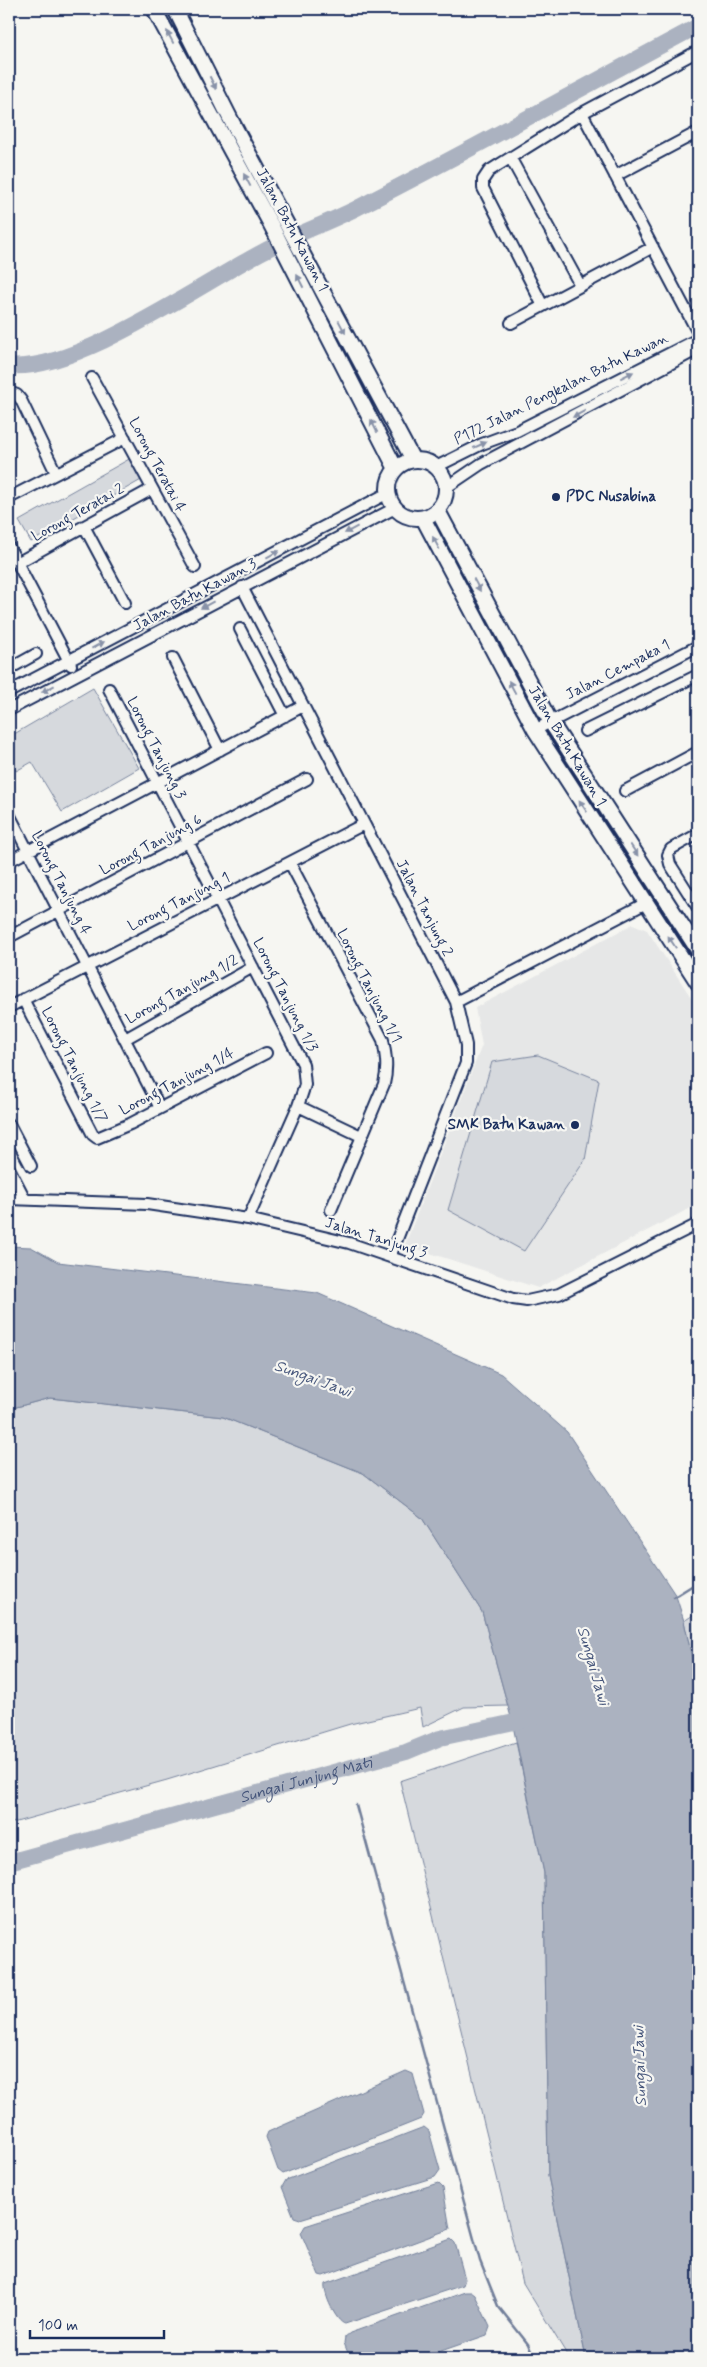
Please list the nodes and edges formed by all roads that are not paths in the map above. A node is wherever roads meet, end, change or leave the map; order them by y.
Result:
1 (154, 9) edge
2 (175, 9) edge
3 (698, 51) edge
4 (582, 113) junction
5 (698, 132) edge
6 (512, 158) junction
7 (615, 176) junction
8 (653, 247) junction
9 (580, 285) junction
10 (543, 306) junction
11 (511, 324) dead end
12 (698, 333) edge
13 (698, 339) edge
14 (698, 349) edge
15 (92, 378) dead end
16 (9, 392) edge
17 (124, 438) junction
18 (413, 460) junction
19 (436, 467) junction
20 (396, 469) junction
21 (56, 473) junction
22 (447, 487) junction
23 (152, 489) junction
24 (388, 493) junction
25 (9, 498) edge
26 (394, 508) junction
27 (438, 511) junction
28 (423, 518) junction
29 (84, 526) junction
30 (9, 547) edge
31 (17, 563) junction
32 (194, 567) dead end
33 (242, 587) junction
34 (125, 603) dead end
35 (240, 629) dead end
36 (698, 646) edge
37 (36, 654) dead end
38 (173, 658) dead end
39 (68, 661) junction
40 (9, 668) edge
41 (76, 674) junction
42 (698, 675) edge
43 (110, 690) dead end
44 (9, 692) edge
45 (303, 706) junction
46 (9, 710) edge
47 (285, 716) junction
48 (550, 721) junction
49 (535, 730) junction
50 (585, 731) dead end
51 (220, 750) junction
52 (698, 752) edge
53 (307, 779) dead end
54 (158, 783) junction
55 (625, 792) dead end
56 (9, 814) edge
57 (364, 824) junction
58 (698, 834) edge
59 (188, 842) junction
60 (28, 851) junction
61 (9, 861) edge
62 (290, 863) junction
63 (218, 900) junction
64 (646, 903) junction
65 (698, 908) edge
66 (58, 910) junction
67 (9, 937) edge
68 (698, 950) edge
69 (87, 965) junction
70 (253, 967) junction
71 (698, 983) edge
72 (23, 999) junction
73 (456, 1002) junction
74 (9, 1007) edge
75 (124, 1039) junction
76 (266, 1053) dead end
77 (298, 1106) junction
78 (160, 1108) junction
79 (9, 1124) edge
80 (361, 1136) junction
81 (102, 1138) joint
82 (31, 1166) dead end
83 (9, 1168) edge
84 (9, 1199) edge
85 (25, 1199) junction
86 (331, 1210) dead end
87 (248, 1218) junction
88 (698, 1224) edge
89 (390, 1257) junction

20 -> 1 street, Jalan Batu Kawan 1
2 -> 18 street, Jalan Batu Kawan 1
3 - 4 street
4 - 6 street
4 - 7 street
5 - 7 street
6 - 9 street
6 - 10 street
7 - 8 street
8 - 9 street
8 - 12 street
9 - 10 street
10 - 11 street
19 -> 13 street, P172 Jalan Pengkalan Batu Kawan
14 -> 22 street, P172 Jalan Pengkalan Batu Kawan
15 - 17 street, Lorong Teratai 4
16 - 21 street
17 - 21 street
17 - 23 street, Lorong Teratai 4
18 - 19 street
18 - 20 street
19 - 22 street
20 - 24 street
21 - 25 street
22 - 27 street
23 - 29 street, Lorong Teratai 2
23 - 32 street, Lorong Teratai 4
24 - 26 street
39 -> 24 street, Jalan Batu Kawan 3
26 - 28 street
26 -> 33 street, Jalan Batu Kawan 3
27 - 28 street
27 -> 48 street, Jalan Batu Kawan 1
49 -> 28 street, Jalan Batu Kawan 1
29 - 31 street, Lorong Teratai 2
29 - 34 street
30 - 31 street
31 - 39 street
33 -> 41 street, Jalan Batu Kawan 3
33 - 45 street, Jalan Tanjung 2
35 - 47 street
36 - 48 street, Jalan Cempaka 1
37 - 40 street
38 - 51 street
39 - 41 street
39 - 44 street, Jalan Batu Kawan 3
41 -> 46 street, Jalan Batu Kawan 3
42 - 50 street
43 - 54 street, Lorong Tanjung 3
45 - 47 street
45 - 57 street, Jalan Tanjung 2
47 - 51 street
48 - 49 street, Jalan Cempaka 1
48 -> 68 street, Jalan Batu Kawan 1
64 -> 49 street, Jalan Batu Kawan 1
51 - 54 street
52 - 55 street
53 - 59 street, Lorong Tanjung 6
54 - 59 street, Lorong Tanjung 3
54 - 60 street
56 - 60 street, Lorong Tanjung 4
57 - 62 street, Lorong Tanjung 1
57 - 73 street, Jalan Tanjung 2
58 - 65 street
59 - 63 street, Lorong Tanjung 3
59 - 66 street, Lorong Tanjung 6
60 - 61 street
60 - 66 street, Lorong Tanjung 4
62 - 63 street, Lorong Tanjung 1
62 - 80 street, Lorong Tanjung 1/1
63 - 69 street, Lorong Tanjung 1
63 - 70 street, Lorong Tanjung 1/3
71 -> 64 street, Jalan Batu Kawan 1
64 - 73 street
66 - 67 street, Lorong Tanjung 6
66 - 69 street, Lorong Tanjung 4
69 - 72 street, Lorong Tanjung 1
69 - 75 street, Lorong Tanjung 4
70 - 75 street, Lorong Tanjung 1/2
70 - 77 street, Lorong Tanjung 1/3
72 - 74 street, Lorong Tanjung 1
72 - 81 street, Lorong Tanjung 1/7
73 - 89 street, Jalan Tanjung 2
75 - 78 street, Lorong Tanjung 4
76 - 78 street, Lorong Tanjung 1/4
77 - 80 street
77 - 87 street, Lorong Tanjung 1/3
78 - 81 street, Lorong Tanjung 1/4
79 - 82 street
80 - 86 street, Lorong Tanjung 1/1
83 - 85 street
84 - 85 street, Jalan Tanjung 3
85 - 87 street, Jalan Tanjung 3
87 - 89 street, Jalan Tanjung 3
88 - 89 street, Jalan Tanjung 3

